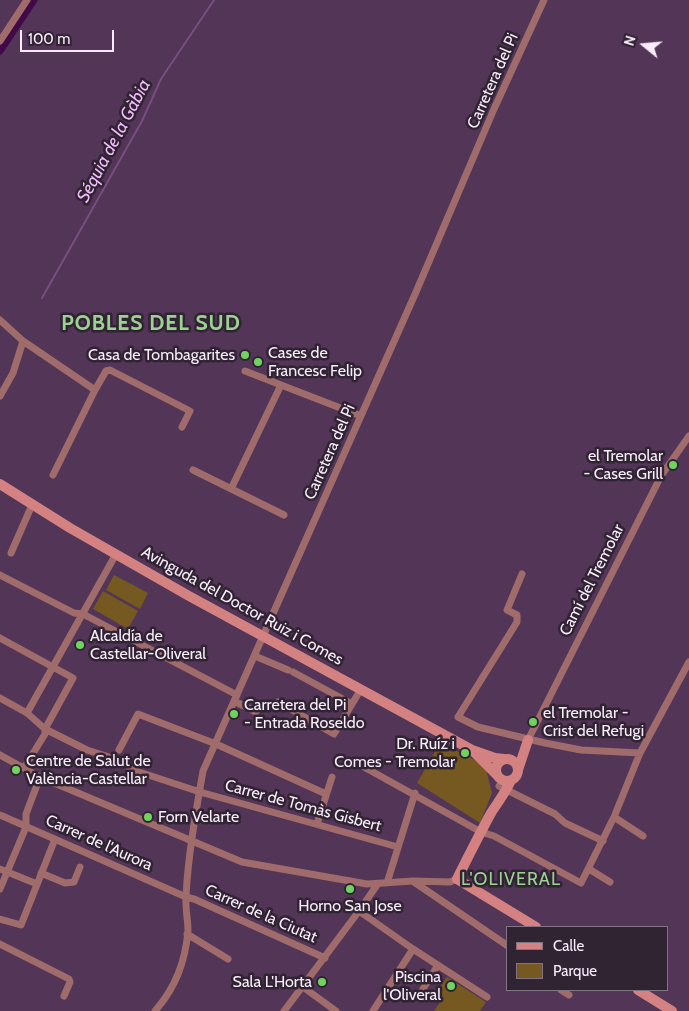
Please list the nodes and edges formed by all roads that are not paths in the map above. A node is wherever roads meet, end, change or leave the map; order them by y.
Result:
1 (27, 0) edge
2 (544, 0) edge
3 (0, 41) edge
4 (0, 320) edge
5 (24, 341) junction
6 (245, 371) dead end
7 (281, 385) junction
8 (95, 390) junction
9 (0, 396) edge
10 (361, 416) junction
11 (182, 427) dead end
12 (689, 436) edge
13 (193, 470) dead end
14 (53, 475) dead end
15 (0, 484) edge
16 (231, 489) junction
17 (32, 505) junction
18 (284, 515) dead end
19 (11, 553) dead end
20 (116, 554) junction
21 (522, 574) dead end
22 (0, 575) edge
23 (83, 614) junction
24 (264, 635) junction
25 (0, 638) edge
26 (255, 656) junction
27 (689, 662) edge
28 (53, 668) junction
29 (361, 688) junction
30 (0, 698) edge
31 (235, 698) junction
32 (278, 702) dead end
33 (352, 704) junction
34 (256, 712) dead end
35 (27, 713) junction
36 (45, 729) junction
37 (528, 740) junction
38 (216, 744) junction
39 (119, 750) dead end
40 (472, 750) junction
41 (640, 753) junction
42 (0, 755) edge
43 (109, 757) dead end
44 (506, 759) junction
45 (364, 767) dead end
46 (24, 768) junction
47 (130, 769) dead end
48 (518, 770) junction
49 (332, 776) dead end
50 (40, 777) junction
51 (504, 783) junction
52 (200, 792) junction
53 (414, 793) junction
54 (326, 794) junction
55 (0, 815) edge
56 (614, 817) junction
57 (317, 824) junction
58 (26, 826) junction
59 (481, 832) junction
60 (643, 836) dead end
61 (55, 838) junction
62 (603, 841) junction
63 (192, 842) junction
64 (398, 847) junction
65 (80, 867) dead end
66 (589, 869) junction
67 (4, 870) edge
68 (41, 873) junction
69 (458, 879) junction
70 (413, 881) junction
71 (610, 882) dead end
72 (388, 883) junction
73 (37, 884) junction
74 (376, 885) junction
75 (0, 889) edge
76 (186, 897) junction
77 (359, 911) junction
78 (0, 919) edge
79 (534, 926) edge
80 (187, 934) junction
81 (0, 944) edge
82 (507, 945) edge
83 (413, 949) junction
84 (325, 958) junction
85 (228, 959) dead end
86 (438, 965) junction
87 (303, 987) junction
88 (422, 989) dead end
89 (564, 991) edge
90 (640, 991) edge
91 (568, 994) dead end
92 (64, 996) dead end
93 (487, 997) dead end
94 (155, 1011) edge
95 (284, 1011) edge
96 (336, 1011) edge
97 (373, 1011) edge
98 (672, 1011) edge

1 - 3 street
2 - 10 street, Carretera del Pi
4 - 5 street
5 - 8 street
5 - 9 street
6 - 7 street
7 - 10 street
7 - 16 street
8 - 11 street
8 - 14 street
10 - 24 street, Carretera del Pi
12 - 37 street, Camí del Tremolar
13 - 16 street
15 - 17 street, Avinguda del Doctor Ruiz i Comes
16 - 18 street
17 - 19 street
17 - 20 street, Avinguda del Doctor Ruiz i Comes
20 - 23 street
20 - 24 street, Avinguda del Doctor Ruiz i Comes
21 - 37 street
22 - 23 street
23 - 28 street
23 - 31 street
24 - 26 street, Carretera del Pi
24 - 29 street, Avinguda del Doctor Ruiz i Comes
25 - 28 street
26 - 31 street, Carretera del Pi
26 - 33 street, Avinguda del Doctor Ruiz i Comes
27 - 41 street
28 - 35 street
28 - 36 street
29 - 33 street
29 - 40 street, Avinguda del Doctor Ruiz i Comes
30 - 35 street
31 - 34 street
31 - 38 street, Carretera del Pi
32 - 33 street
35 - 36 street
36 - 43 street
36 - 46 street
37 - 41 street
37 - 44 street, Camí del Tremolar
37 - 48 street, Camí del Tremolar
38 - 39 street
38 - 52 street, Carretera del Pi
38 - 54 street
40 - 44 street, Avinguda del Doctor Ruiz i Comes
40 - 51 street, Avinguda del Doctor Ruiz i Comes
41 - 56 street
42 - 46 street
44 - 48 street
44 - 51 street
45 - 53 street
46 - 50 street
47 - 52 street, Carrer de Tomàs Gisbert
48 - 51 street
49 - 54 street
50 - 58 street
50 - 63 street
51 - 59 street
51 - 62 street, Avinguda del Doctor Ruiz i Comes
52 - 57 street, Carrer de Tomàs Gisbert
52 - 63 street, Carretera del Pi
53 - 59 street
53 - 64 street
54 - 57 street
55 - 58 street, Carrer de l'Aurora
56 - 60 street
56 - 62 street
57 - 64 street, Carrer de Tomàs Gisbert
58 - 61 street, Carrer de l'Aurora
58 - 67 street
59 - 66 street
59 - 69 street
61 - 68 street
61 - 76 street, Carrer de l'Aurora
62 - 66 street
63 - 74 street
63 - 76 street, Carretera del Pi
64 - 72 street
65 - 68 street
66 - 71 street
67 - 73 street
67 - 75 street
68 - 73 street
69 - 70 street
69 - 79 street
70 - 72 street
70 - 82 street
72 - 74 street
73 - 78 street
74 - 77 street
76 - 80 street, Carretera del Pi
76 - 84 street, Carrer de la Ciutat
77 - 83 street
77 - 84 street
80 - 85 street
80 - 94 street, Carretera del Pi
81 - 92 street
83 - 86 street
83 - 97 street
84 - 87 street
86 - 88 street
86 - 93 street
87 - 95 street
87 - 96 street
89 - 91 street
90 - 98 street

